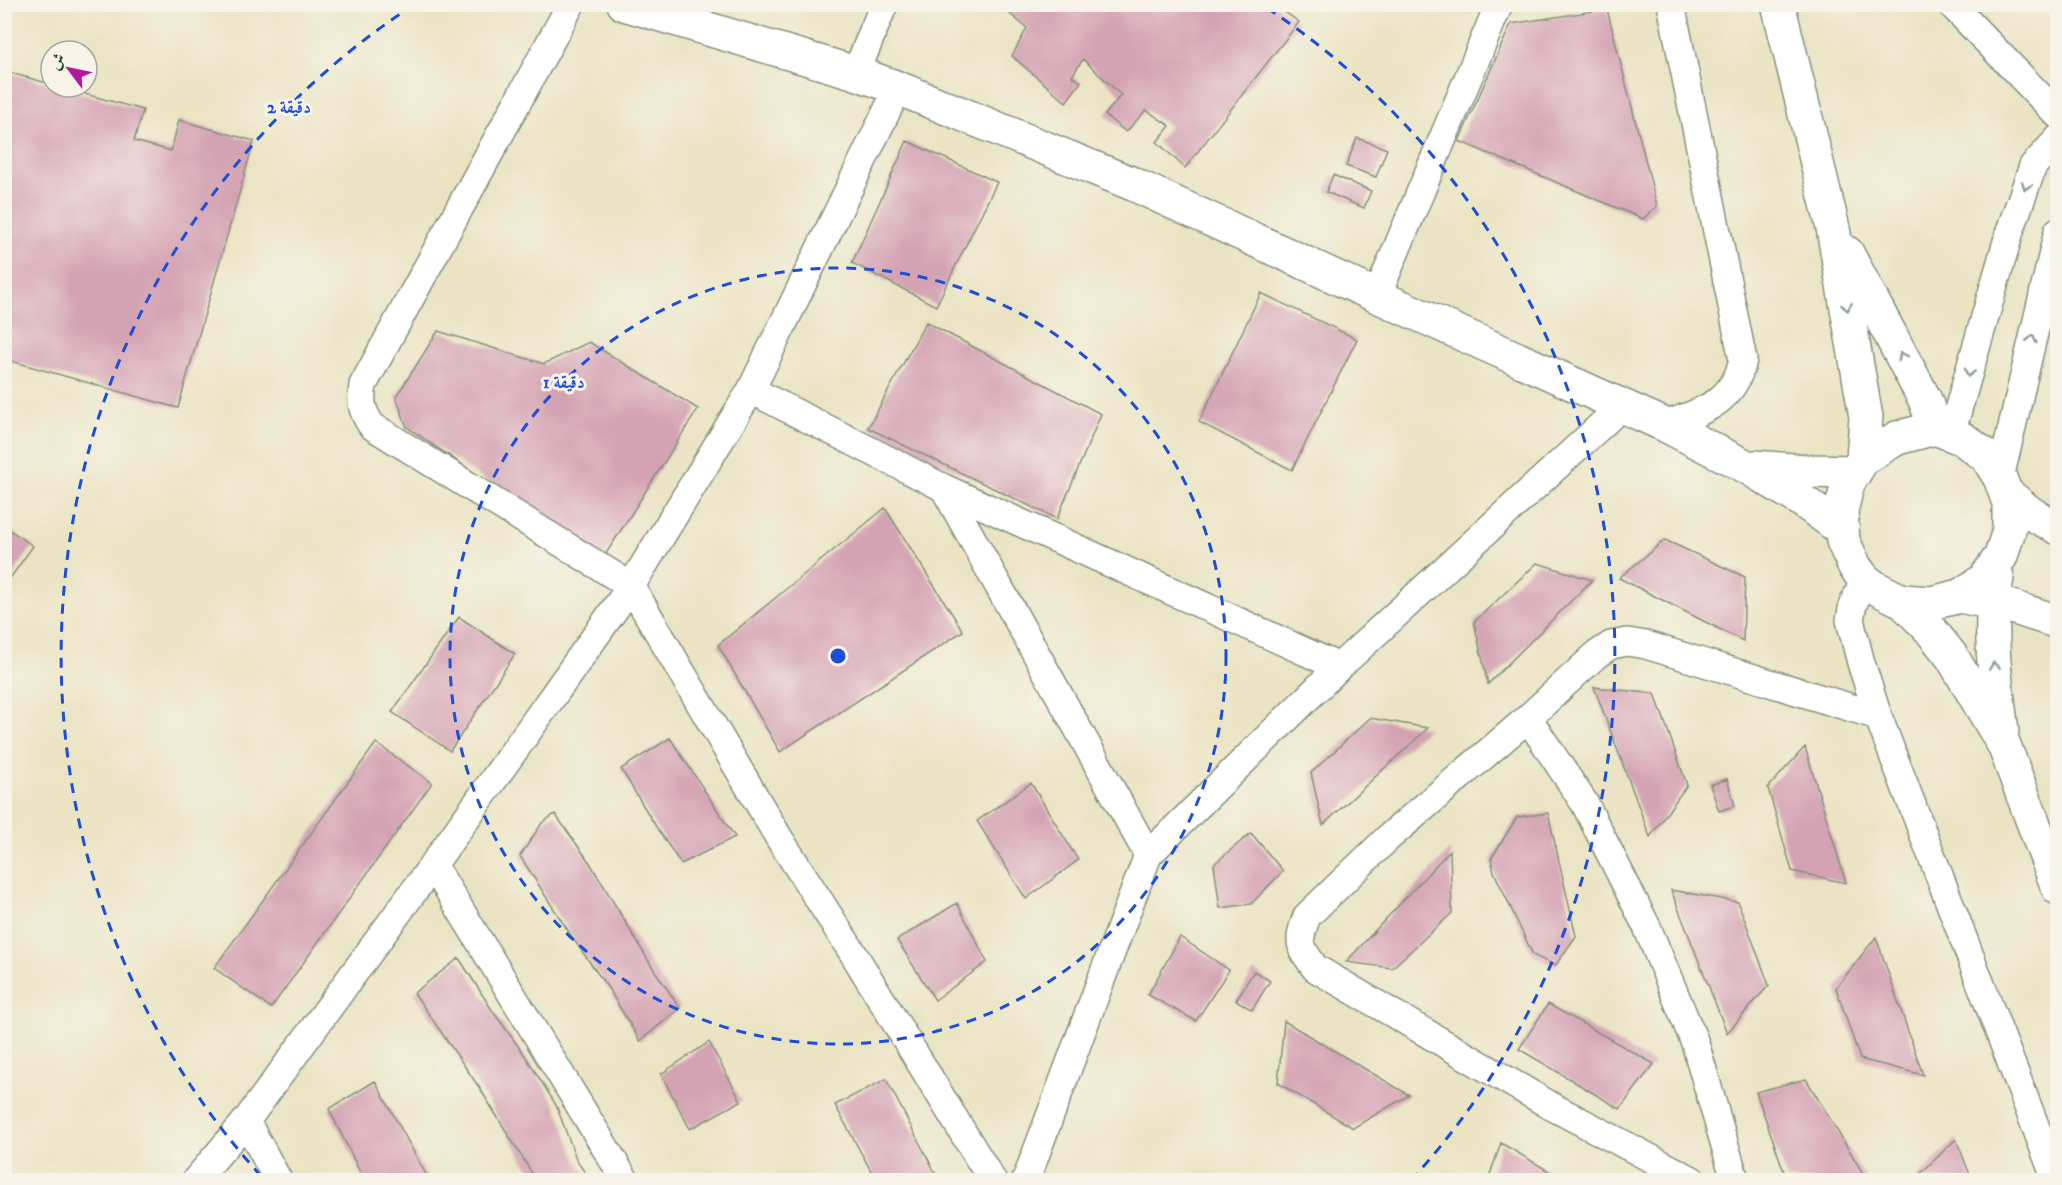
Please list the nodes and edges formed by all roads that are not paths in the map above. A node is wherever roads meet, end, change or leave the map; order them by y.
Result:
1 (571, 4) edge
2 (624, 4) edge
3 (884, 4) edge
4 (1499, 4) edge
5 (1671, 4) edge
6 (1778, 4) edge
7 (1951, 4) edge
8 (856, 73) junction
9 (898, 88) junction
10 (2058, 115) edge
11 (2058, 139) edge
12 (1833, 228) junction
13 (2058, 231) edge
14 (1377, 296) junction
15 (751, 390) junction
16 (1622, 406) junction
17 (1665, 425) junction
18 (1943, 431) junction
19 (1859, 465) junction
20 (1747, 466) junction
21 (2002, 485) junction
22 (945, 488) junction
23 (2058, 528) edge
24 (1841, 529) junction
25 (2001, 556) junction
26 (1865, 580) junction
27 (631, 586) junction
28 (1960, 596) junction
29 (1902, 601) junction
30 (1992, 602) junction
31 (2058, 622) edge
32 (1339, 667) junction
33 (1878, 716) junction
34 (1528, 718) junction
35 (2004, 745) junction
36 (1148, 855) junction
37 (433, 865) junction
38 (2058, 888) edge
39 (246, 1121) junction
40 (196, 1180) edge
41 (278, 1180) edge
42 (625, 1180) edge
43 (992, 1180) edge
44 (1026, 1180) edge
45 (1692, 1180) edge
46 (1735, 1180) edge
47 (2055, 1180) edge

1 - 27 street
2 - 8 street
3 - 8 street
4 - 14 street
5 - 17 street
6 - 12 street
7 - 10 street
8 - 9 street
9 - 14 street
9 - 15 street
11 -> 18 street
18 -> 12 street
12 -> 19 street
21 -> 13 street
14 - 16 street
15 - 22 street
15 - 27 street
16 - 17 street
16 - 32 street
17 - 20 street
18 - 19 street
18 - 21 street
19 - 20 street
19 - 24 street
20 - 24 street
21 - 23 street
21 - 25 street
22 - 32 street
22 - 36 street
24 - 26 street
25 - 28 street
25 - 30 street
26 - 29 street
26 - 33 street
27 - 37 street
27 - 43 street
28 - 29 street
28 - 30 street
29 - 35 street
30 - 31 street
35 -> 30 street
32 - 36 street
33 - 34 street
33 - 47 street
34 - 45 street
34 - 46 street
35 - 38 street
36 - 44 street
37 - 39 street
37 - 42 street
39 - 40 street
39 - 41 street

